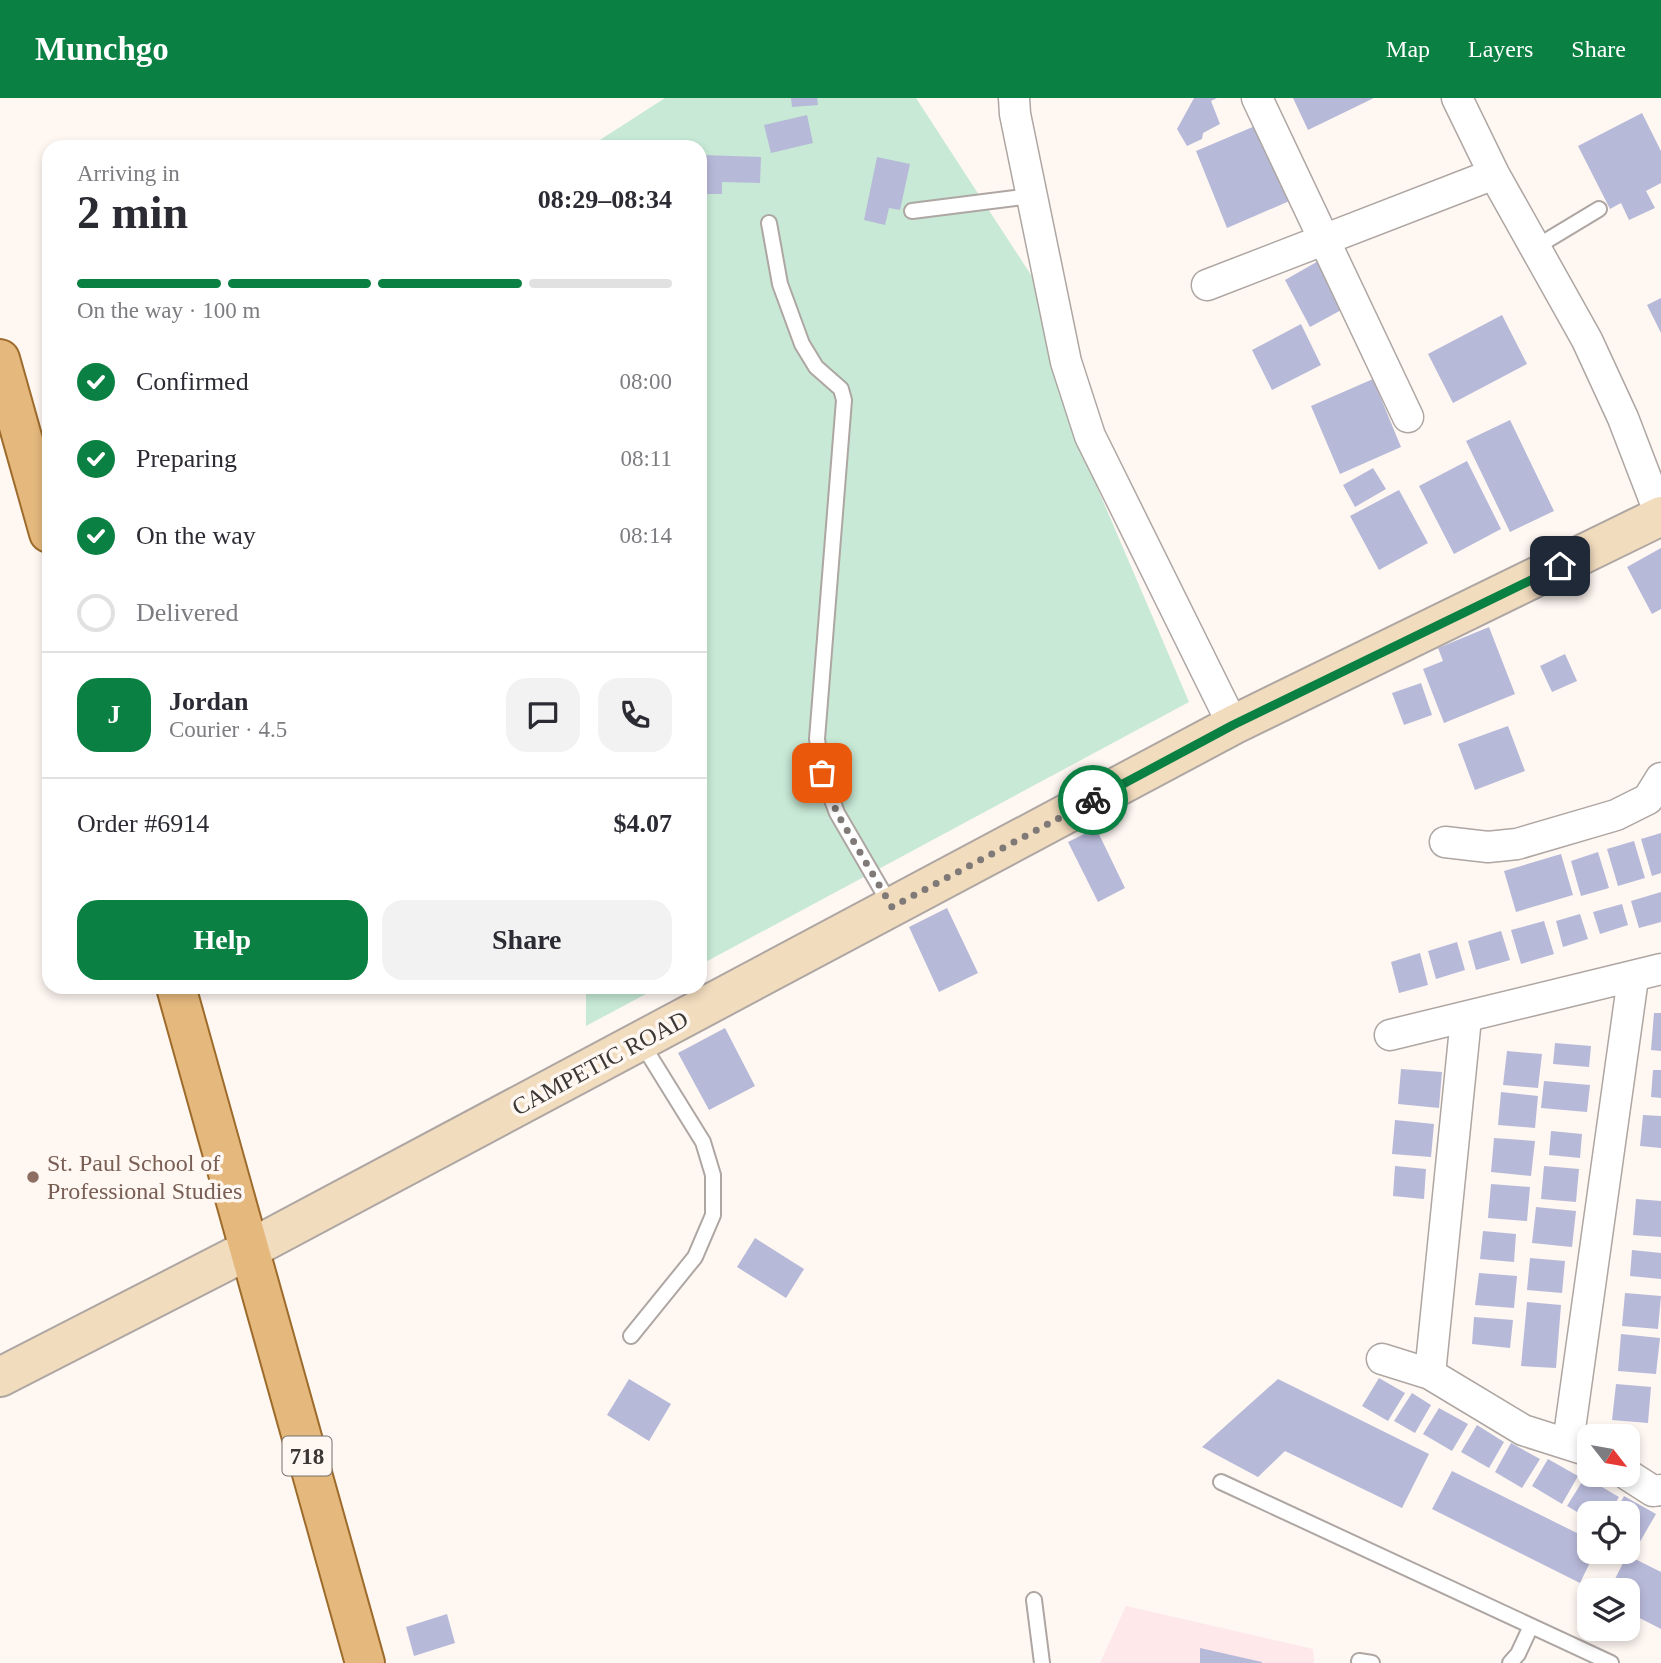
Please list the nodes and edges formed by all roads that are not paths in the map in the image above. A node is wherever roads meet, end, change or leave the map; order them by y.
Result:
1 (1014, 98) edge
2 (1257, 98) edge
3 (1458, 98) edge
4 (1494, 174) junction
5 (1031, 196) junction
6 (1599, 209) dead end
7 (912, 211) dead end
8 (769, 223) dead end
9 (1324, 239) junction
10 (1536, 247) junction
11 (1207, 285) dead end
12 (0, 359) edge
13 (1408, 417) dead end
14 (42, 508) edge
15 (1661, 517) edge
16 (1233, 725) junction
17 (1661, 778) edge
18 (1446, 842) dead end
19 (892, 907) junction
20 (1661, 969) edge
21 (1633, 978) junction
22 (178, 994) edge
23 (1466, 1018) junction
24 (1390, 1035) dead end
25 (641, 1041) junction
26 (250, 1249) junction
27 (631, 1336) dead end
28 (1382, 1359) dead end
29 (1430, 1374) junction
30 (0, 1377) edge
31 (1581, 1424) edge
32 (1577, 1447) edge
33 (1221, 1482) dead end
34 (1640, 1483) edge
35 (1661, 1490) edge
36 (1034, 1600) dead end
37 (1531, 1626) junction
38 (365, 1663) edge
39 (1042, 1663) edge
40 (1510, 1663) edge
41 (1611, 1663) edge

1 - 5 street
2 - 9 street
3 - 4 street
4 - 9 street
4 - 10 street
5 - 7 lane
5 - 16 street
6 - 10 lane
8 - 19 lane
9 - 11 street
9 - 13 street
10 - 15 street
12 - 14 main road
15 - 16 street, CAMPETIC ROAD
16 - 19 street, CAMPETIC ROAD
17 - 18 street
19 - 25 street, CAMPETIC ROAD
20 - 21 street
21 - 23 street
21 - 31 street
22 - 26 main road, 718
23 - 24 street
23 - 29 street
25 - 26 street, CAMPETIC ROAD
25 - 27 lane
26 - 30 street, CAMPETIC ROAD
26 - 38 main road, 718
28 - 29 street
29 - 32 street
33 - 37 lane
34 - 35 street
36 - 39 lane
37 - 40 lane
37 - 41 lane

